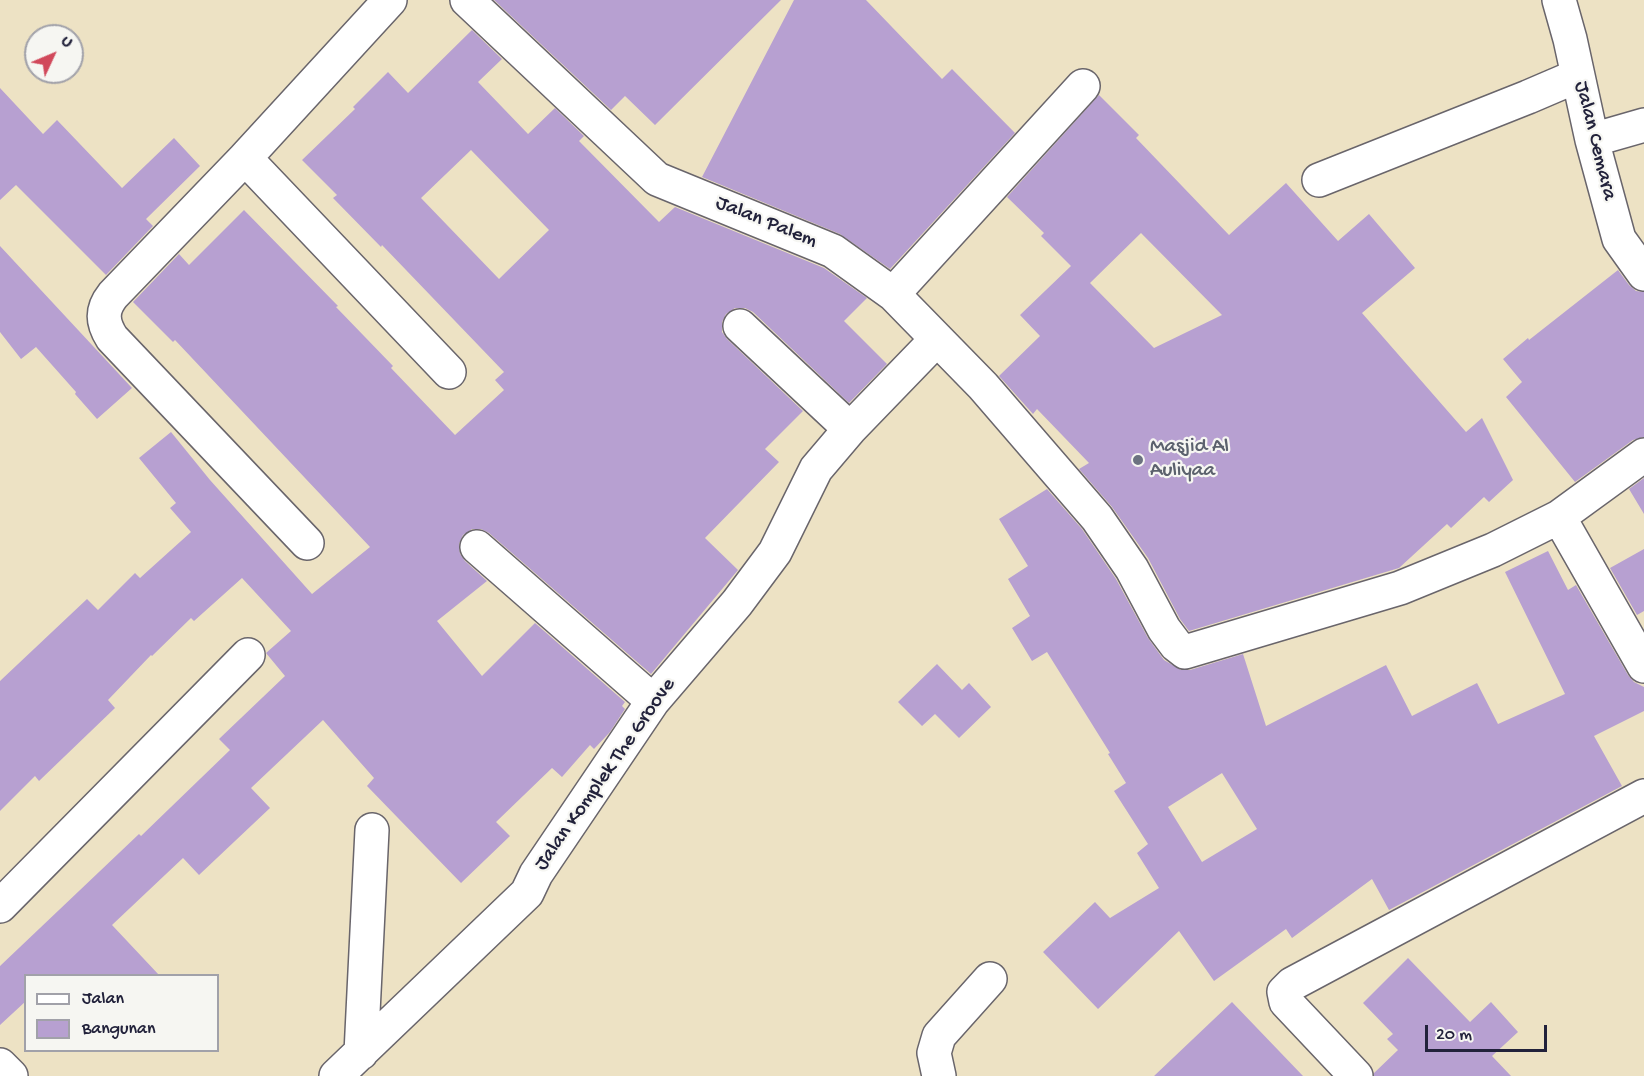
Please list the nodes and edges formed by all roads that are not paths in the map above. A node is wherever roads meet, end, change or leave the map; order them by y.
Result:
1 (390, 0) edge
2 (467, 0) edge
3 (1559, 0) edge
4 (1577, 76) junction
5 (1083, 86) dead end
6 (1644, 124) edge
7 (1592, 140) junction
8 (245, 158) junction
9 (1319, 180) dead end
10 (1644, 274) edge
11 (893, 294) junction
12 (740, 326) dead end
13 (937, 339) junction
14 (449, 372) dead end
15 (850, 429) junction
16 (1644, 455) edge
17 (1558, 517) junction
18 (307, 543) dead end
19 (477, 547) dead end
20 (248, 655) dead end
21 (1644, 666) edge
22 (653, 701) junction
23 (1644, 796) edge
24 (372, 830) dead end
25 (0, 906) edge
26 (990, 979) dead end
27 (361, 1053) junction
28 (0, 1065) edge
29 (11, 1076) edge
30 (336, 1076) edge
31 (939, 1076) edge
32 (1356, 1076) edge

1 - 8 street
2 - 11 street, Jalan Palem
3 - 4 street, Jalan Cemara
4 - 7 street, Jalan Cemara
4 - 9 street
5 - 11 street
6 - 7 street
7 - 10 street, Jalan Cemara
8 - 14 street
8 - 18 street
11 - 13 street, Jalan Palem
12 - 15 street
13 - 15 street, Jalan Komplek The Groove
13 - 17 street, Jalan Palem
15 - 22 street, Jalan Komplek The Groove
16 - 17 street
17 - 21 street
19 - 22 street
20 - 25 street
22 - 27 street, Jalan Komplek The Groove
23 - 32 street
24 - 27 street
26 - 31 street
27 - 30 street, Jalan Komplek The Groove
28 - 29 street

